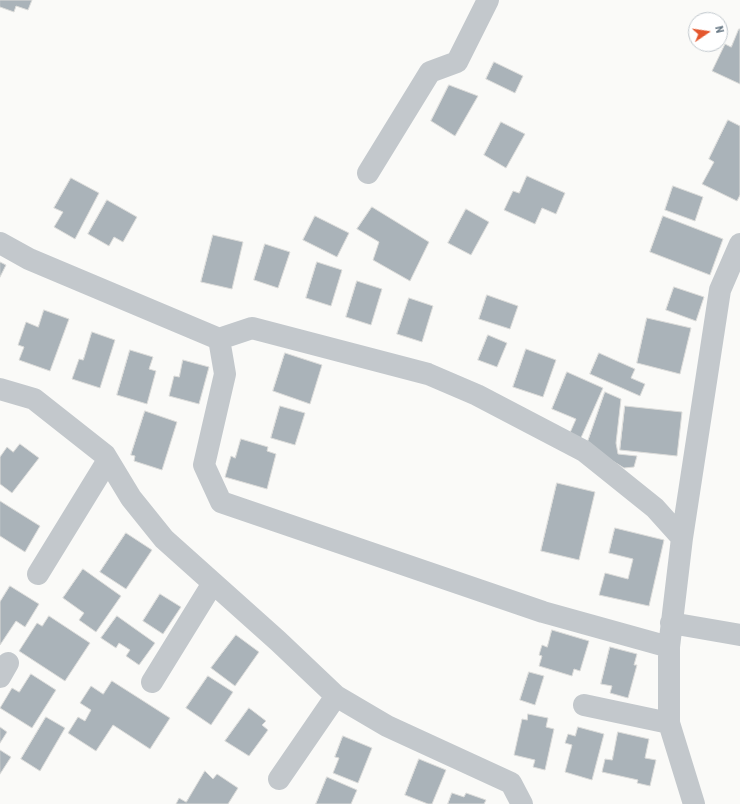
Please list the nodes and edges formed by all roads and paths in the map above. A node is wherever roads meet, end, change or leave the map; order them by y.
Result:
1 (488, 0) edge
2 (368, 173) dead end
3 (0, 243) edge
4 (740, 244) edge
5 (219, 339) junction
6 (0, 389) edge
7 (108, 460) junction
8 (682, 538) junction
9 (38, 574) dead end
10 (214, 583) junction
11 (671, 623) junction
12 (740, 635) edge
13 (669, 647) junction
14 (152, 682) dead end
15 (336, 696) junction
16 (584, 705) dead end
17 (669, 723) junction
18 (279, 779) dead end
19 (522, 804) edge
20 (694, 804) edge

1 - 2 street
3 - 5 street
4 - 8 street
5 - 8 street
5 - 13 street
6 - 7 street
7 - 9 street
7 - 10 street
8 - 11 street
10 - 14 street
10 - 15 street
11 - 12 street
11 - 13 street
13 - 17 street
15 - 18 street
15 - 19 street
16 - 17 street
17 - 20 street

